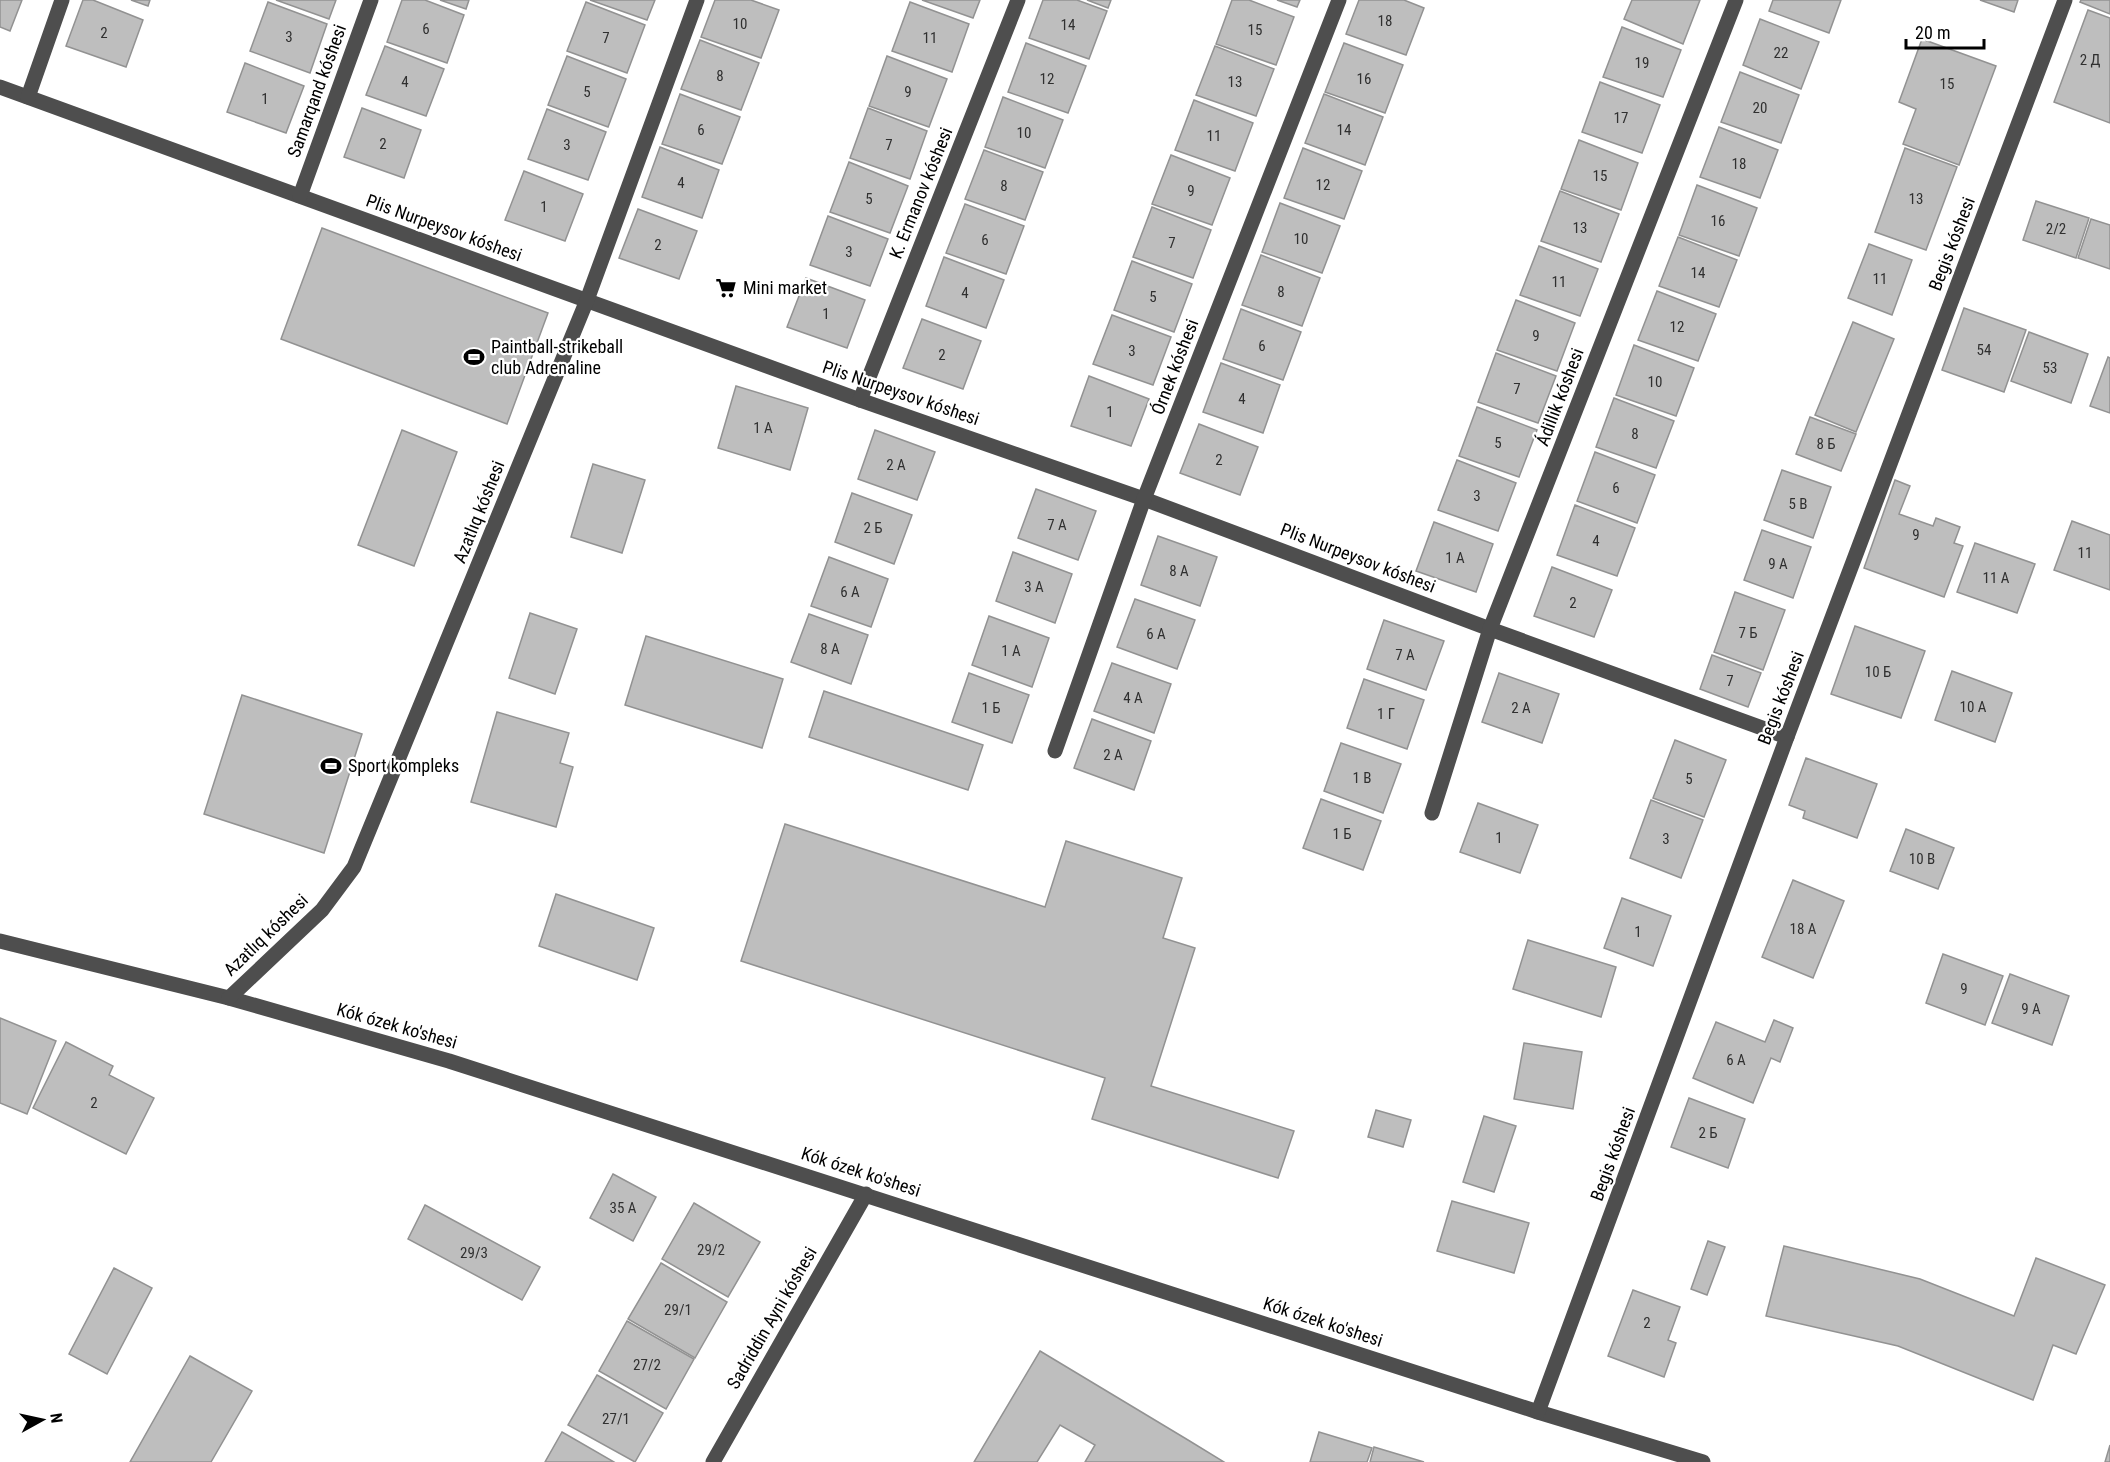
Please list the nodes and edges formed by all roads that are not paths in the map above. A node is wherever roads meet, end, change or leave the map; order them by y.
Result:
1 (62, 0) edge
2 (371, 0) edge
3 (697, 0) edge
4 (1018, 0) edge
5 (1339, 0) edge
6 (1736, 0) edge
7 (2065, 0) edge
8 (0, 87) edge
9 (28, 97) junction
10 (300, 196) junction
11 (587, 300) junction
12 (860, 400) junction
13 (1144, 499) junction
14 (1490, 629) junction
15 (1788, 737) junction
16 (1055, 751) dead end
17 (1432, 813) dead end
18 (0, 941) edge
19 (229, 998) junction
20 (866, 1194) junction
21 (1538, 1412) junction
22 (713, 1462) edge
23 (1703, 1462) edge

1 - 9 street
2 - 10 street, Samarqand kóshesi
3 - 11 street, Azatlıq kóshesi
4 - 12 street, K. Ermanov kóshesi
5 - 13 street, Órnek kóshesi
6 - 14 street, Ádillik kóshesi
7 - 15 street, Begis kóshesi
8 - 9 street, Plis Nurpeysov kóshesi
9 - 10 street, Plis Nurpeysov kóshesi
10 - 11 street, Plis Nurpeysov kóshesi
11 - 12 street, Plis Nurpeysov kóshesi
11 - 19 street, Azatlıq kóshesi
12 - 13 street, Plis Nurpeysov kóshesi
13 - 14 street, Plis Nurpeysov kóshesi
13 - 16 street, Órnek kóshesi
14 - 15 street, Plis Nurpeysov kóshesi
14 - 17 street, Ádillik kóshesi
15 - 21 street, Begis kóshesi
18 - 19 street, Kók ózek ko'shesi
19 - 20 street, Kók ózek ko'shesi
20 - 21 street, Kók ózek ko'shesi
20 - 22 street, Sadriddin Ayni kóshesi
21 - 23 street, Kók ózek ko'shesi

